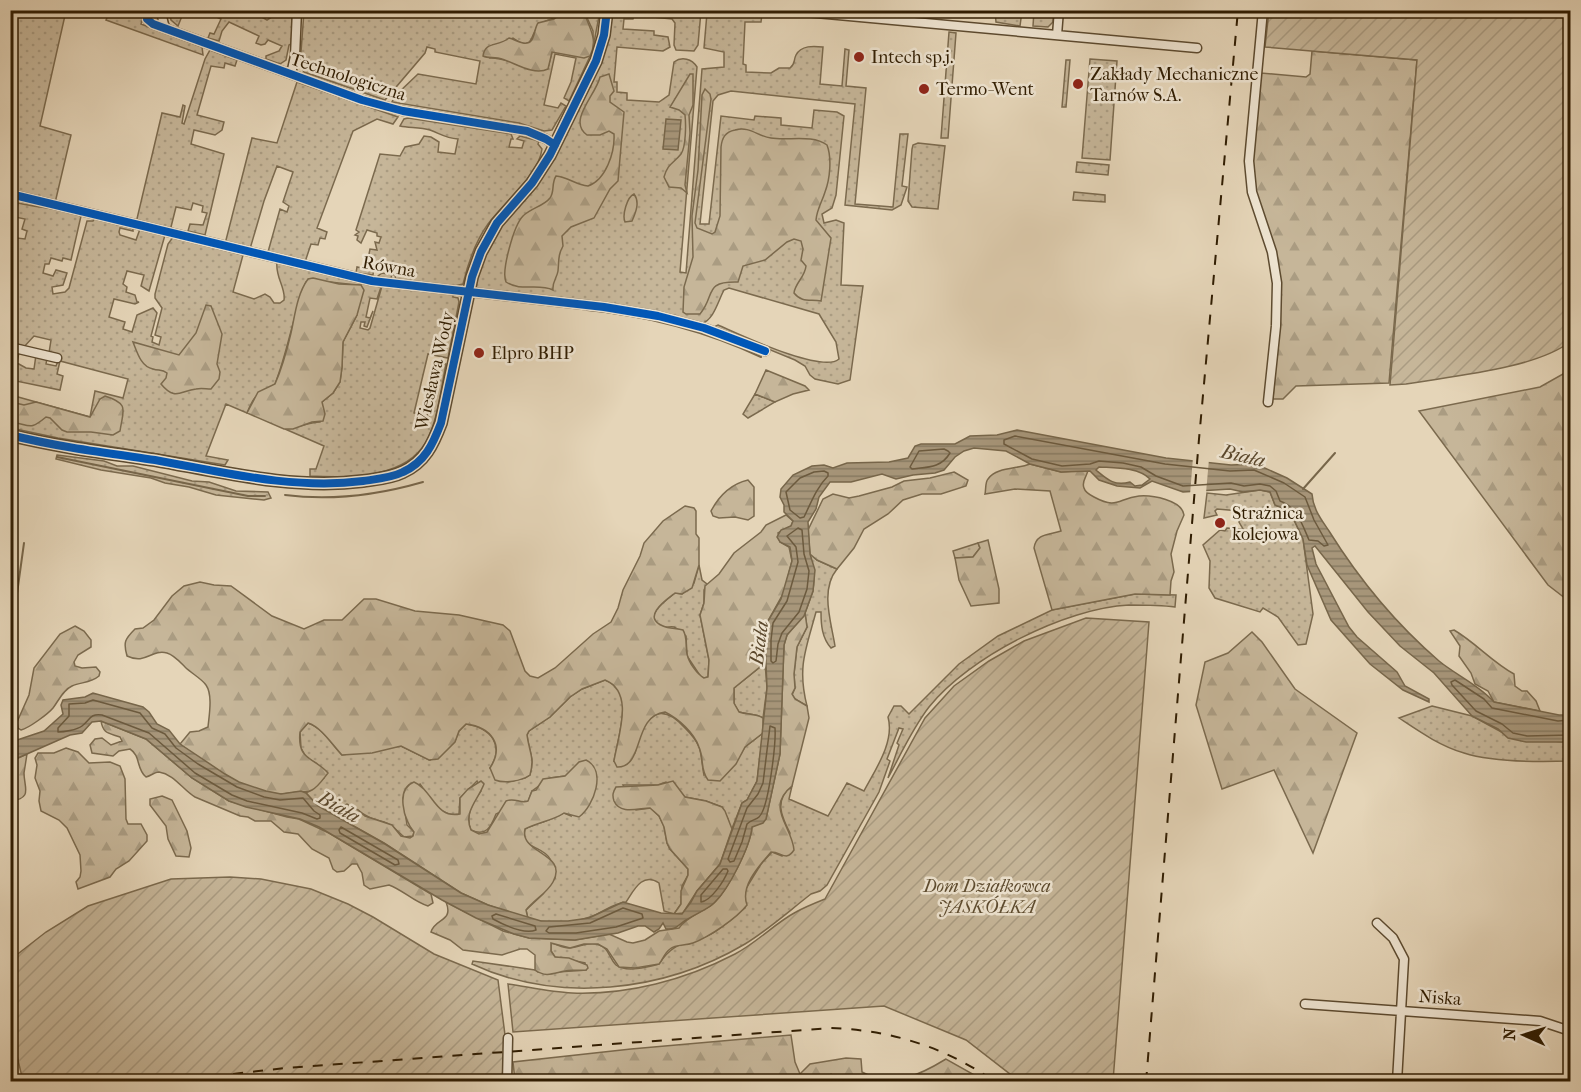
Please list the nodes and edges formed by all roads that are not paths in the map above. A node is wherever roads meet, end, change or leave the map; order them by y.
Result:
1 (149, 10) edge
2 (159, 10) edge
3 (297, 10) edge
4 (607, 10) edge
5 (783, 10) edge
6 (1059, 10) edge
7 (1263, 10) edge
8 (167, 29) junction
9 (1057, 35) junction
10 (1197, 48) dead end
11 (291, 74) junction
12 (555, 145) junction
13 (10, 194) edge
14 (469, 293) junction
15 (10, 347) edge
16 (765, 351) dead end
17 (57, 358) dead end
18 (1268, 402) dead end
19 (10, 435) edge
20 (1377, 923) dead end
21 (1305, 1004) dead end
22 (1402, 1011) junction
23 (1570, 1031) edge
24 (508, 1038) dead end
25 (507, 1082) edge
26 (1397, 1082) edge

1 - 8 street, Technologiczna
2 - 8 street
3 - 11 street
4 - 12 street, Wiesława Wody
5 - 9 street
6 - 9 street
7 - 18 street
8 - 11 street, Technologiczna
9 - 10 street
11 - 12 street, Technologiczna
12 - 14 street, Wiesława Wody
13 - 14 street, Równa
14 - 16 street, Równa
14 - 19 street, Wiesława Wody
15 - 17 street
20 - 22 street
21 - 22 street, Niska
22 - 23 street, Niska
22 - 26 street
24 - 25 street

